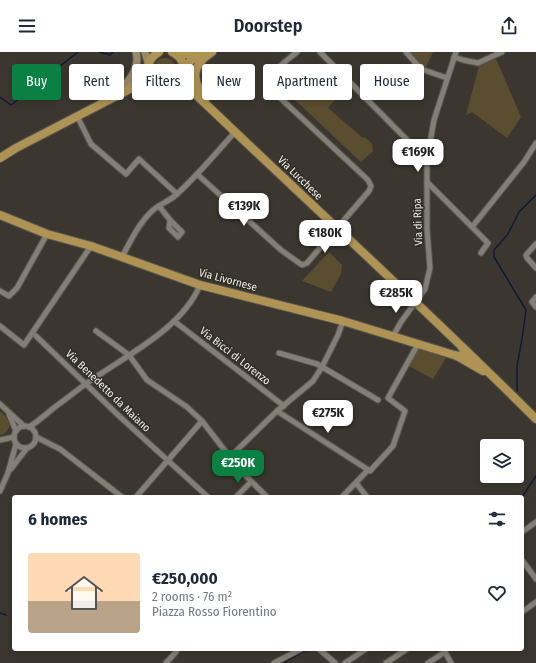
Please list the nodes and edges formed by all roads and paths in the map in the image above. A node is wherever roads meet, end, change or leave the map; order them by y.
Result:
1 (136, 52) edge
2 (145, 52) edge
3 (159, 52) edge
4 (199, 52) edge
5 (203, 52) edge
6 (212, 52) edge
7 (297, 52) edge
8 (320, 52) edge
9 (406, 52) edge
10 (502, 52) edge
11 (174, 53) edge
12 (455, 54) edge
13 (148, 64) edge
14 (148, 64) edge
15 (183, 64) edge
16 (188, 64) edge
17 (447, 78) junction
18 (124, 86) edge
19 (132, 87) edge
20 (132, 89) edge
21 (128, 90) junction
22 (124, 92) edge
23 (194, 93) edge
24 (107, 100) edge
25 (77, 116) junction
26 (235, 132) junction
27 (536, 143) edge
28 (0, 158) edge
29 (427, 160) junction
30 (197, 174) junction
31 (427, 182) junction
32 (177, 194) junction
33 (159, 206) junction
34 (0, 215) edge
35 (170, 220) dead end
36 (472, 227) junction
37 (336, 228) junction
38 (47, 234) junction
39 (536, 244) edge
40 (91, 246) junction
41 (481, 253) dead end
42 (122, 257) junction
43 (536, 268) edge
44 (200, 284) junction
45 (0, 291) edge
46 (536, 297) edge
47 (416, 302) junction
48 (536, 306) edge
49 (174, 321) junction
50 (343, 321) junction
51 (0, 326) edge
52 (96, 331) dead end
53 (36, 336) dead end
54 (393, 336) junction
55 (418, 344) junction
56 (462, 347) junction
57 (279, 352) dead end
58 (128, 355) junction
59 (454, 355) junction
60 (322, 367) junction
61 (494, 377) junction
62 (87, 383) junction
63 (378, 400) dead end
64 (0, 404) edge
65 (284, 406) junction
66 (277, 411) junction
67 (8, 412) junction
68 (536, 419) edge
69 (40, 420) junction
70 (202, 421) junction
71 (26, 426) junction
72 (16, 431) junction
73 (36, 435) junction
74 (14, 437) junction
75 (0, 440) edge
76 (16, 444) junction
77 (52, 444) junction
78 (29, 447) junction
79 (230, 457) junction
80 (167, 460) junction
81 (369, 470) junction
82 (8, 473) junction
83 (251, 482) junction
84 (356, 483) junction
85 (0, 491) edge
86 (119, 495) edge
87 (138, 495) edge
88 (206, 495) edge
89 (238, 495) edge
90 (265, 495) edge
91 (344, 495) edge
92 (365, 495) edge
93 (536, 522) edge
94 (524, 531) edge
95 (524, 563) edge
96 (536, 579) edge
97 (536, 602) edge
98 (524, 611) edge
99 (176, 651) edge
100 (297, 651) edge
101 (321, 651) edge
102 (363, 651) edge
103 (404, 651) edge
104 (443, 651) edge
105 (445, 651) edge
106 (166, 663) edge
107 (274, 663) edge
108 (336, 663) edge
109 (345, 663) edge
110 (386, 663) edge
111 (428, 663) edge
112 (451, 663) edge

1 - 18 main road
2 - 13 main road
3 - 14 main road
4 - 11 main road
5 - 16 main road
6 - 26 main road
7 - 37 street
8 - 29 street
9 - 17 street
10 - 12 street
11 - 15 main road, Via Lucchese
12 - 17 street, Via di Ripa
17 - 29 street, Via di Ripa
19 - 21 main road
20 - 21 main road
21 - 22 main road
23 - 26 main road, Via Lucchese
24 - 25 main road
25 - 28 main road
25 - 32 street
26 - 30 street
26 - 37 main road, Via Lucchese
27 - 36 street
29 - 31 street, Via di Ripa
30 - 32 street
30 - 37 street
31 - 36 street
31 - 47 street, Via di Ripa
32 - 33 street
33 - 35 street
33 - 42 street
34 - 38 main road, Via Livornese
36 - 41 street
37 - 47 main road, Via Lucchese
38 - 40 main road, Via Livornese
38 - 45 street
39 - 43 street
40 - 42 main road, Via Livornese
40 - 51 street
42 - 44 main road, Via Livornese
44 - 49 street
44 - 50 main road, Via Livornese
46 - 48 street
47 - 54 street, Via di Ripa
47 - 56 main road, Via Lucchese
49 - 58 street
49 - 65 street, Via Bicci di Lorenzo
50 - 54 main road, Via Livornese
50 - 60 street
52 - 58 street
53 - 62 street, Via Benedetto da Maiano
54 - 55 main road, Via Livornese
55 - 59 main road, Via Livornese
55 - 81 street
56 - 59 main road
56 - 61 main road, Via Lucchese
57 - 60 street
58 - 62 street
58 - 70 street
59 - 61 main road, Via Livornese
60 - 63 street
60 - 65 street
61 - 68 main road
62 - 69 street
62 - 80 street, Via Benedetto da Maiano
64 - 67 street
65 - 66 street
66 - 79 street
66 - 81 street
67 - 71 street
67 - 72 street
69 - 71 street
69 - 73 street
70 - 79 street
70 - 80 street
71 - 72 street
71 - 73 street
72 - 74 street
73 - 77 street
73 - 78 street
74 - 75 street
74 - 76 street
76 - 78 street
76 - 82 street
77 - 78 street
77 - 86 street
78 - 82 street
79 - 83 street
80 - 87 street
80 - 88 street, Via Benedetto da Maiano
81 - 84 street
82 - 85 street
83 - 89 street
83 - 90 street
84 - 91 street
84 - 92 street
93 - 94 street
95 - 96 street
97 - 98 street
99 - 106 street
100 - 107 street
101 - 108 street
102 - 109 street
103 - 110 street
104 - 111 street
105 - 112 street

